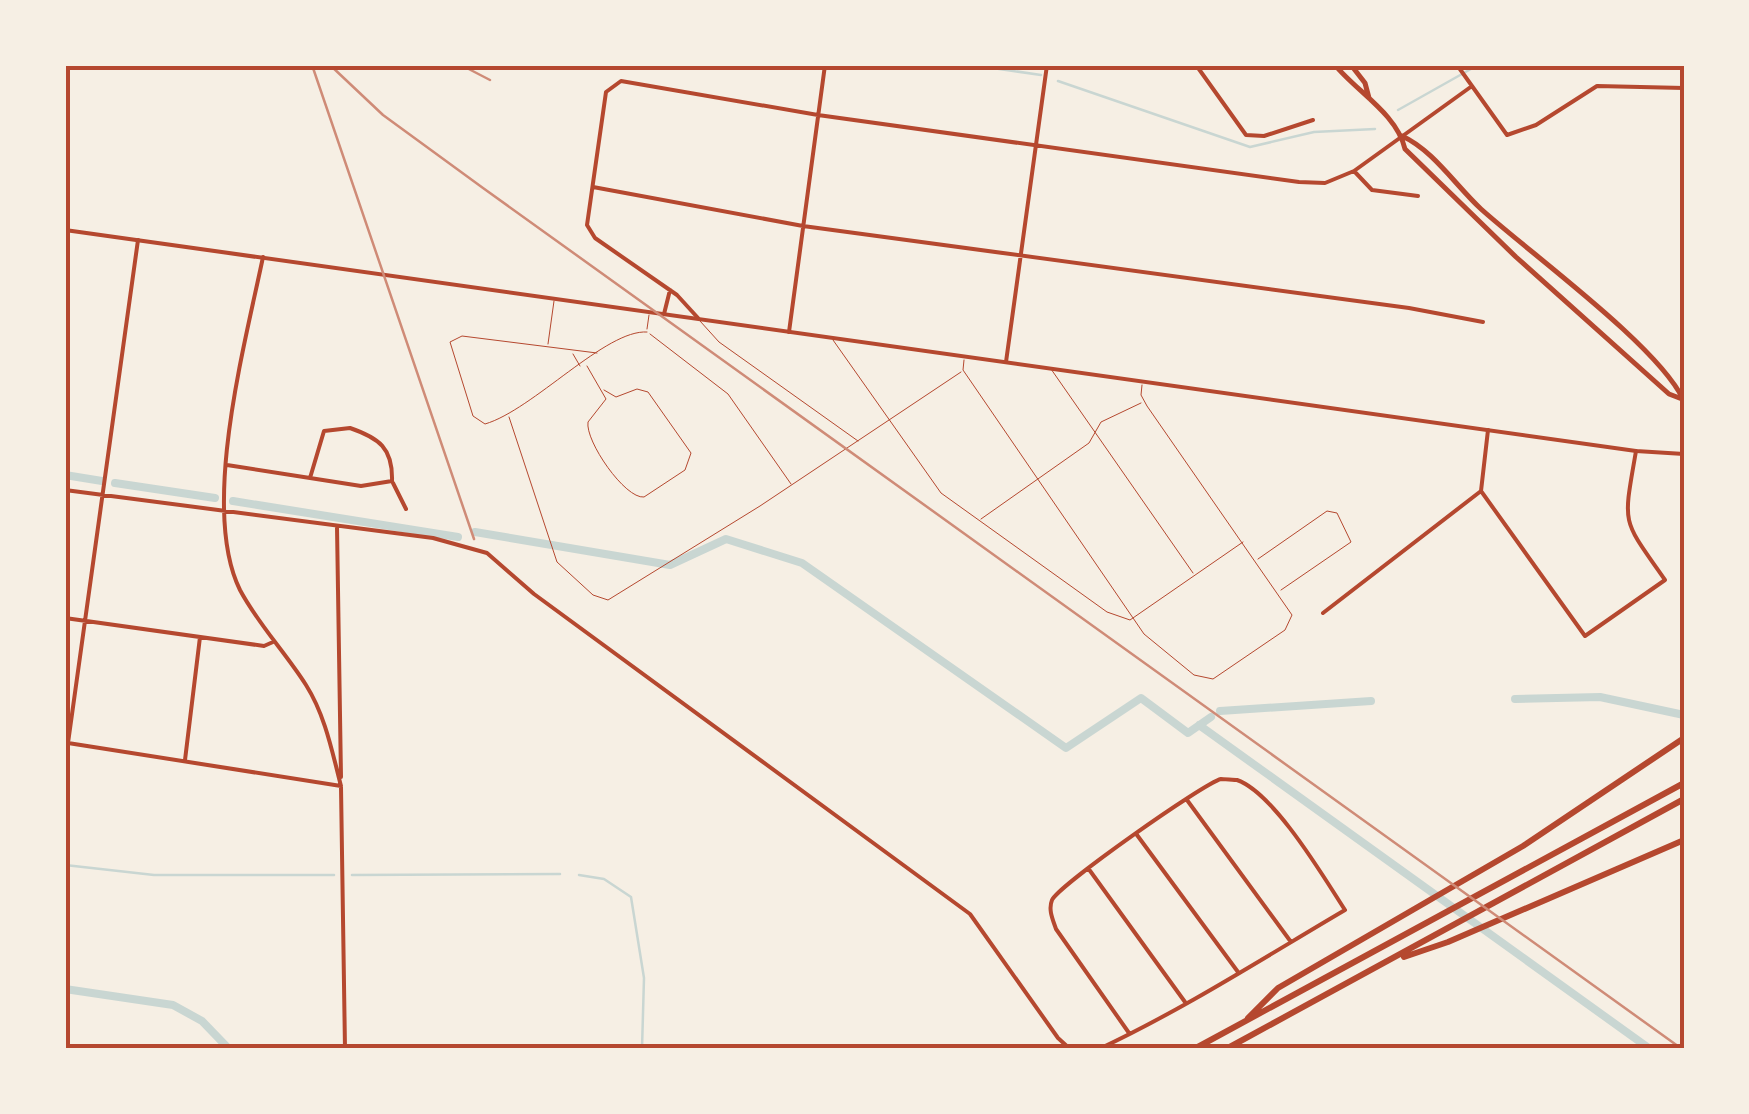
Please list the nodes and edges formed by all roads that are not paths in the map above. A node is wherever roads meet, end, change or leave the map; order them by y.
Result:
1 (826, 65) edge
2 (1047, 65) edge
3 (1196, 65) edge
4 (1334, 65) edge
5 (1351, 65) edge
6 (1457, 65) edge
7 (1472, 86) junction
8 (1684, 88) edge
9 (1369, 98) junction
10 (818, 115) junction
11 (1313, 120) dead end
12 (1402, 136) junction
13 (1036, 146) junction
14 (1354, 171) junction
15 (593, 187) junction
16 (1418, 196) dead end
17 (803, 226) junction
18 (65, 230) edge
19 (138, 240) junction
20 (1021, 257) junction
21 (264, 258) junction
22 (670, 290) junction
23 (554, 298) junction
24 (650, 312) junction
25 (664, 314) junction
26 (698, 319) junction
27 (1483, 322) dead end
28 (647, 332) junction
29 (789, 332) junction
30 (831, 338) junction
31 (547, 348) junction
32 (571, 352) junction
33 (598, 354) junction
34 (965, 356) junction
35 (1006, 362) junction
36 (585, 363) junction
37 (580, 366) junction
38 (1050, 368) junction
39 (963, 370) junction
40 (1142, 382) junction
41 (604, 390) junction
42 (1683, 400) edge
43 (1144, 401) junction
44 (509, 416) junction
45 (889, 421) junction
46 (1488, 430) junction
47 (1096, 434) junction
48 (858, 441) junction
49 (1636, 451) junction
50 (1684, 454) edge
51 (227, 466) junction
52 (310, 478) junction
53 (1038, 478) junction
54 (392, 481) junction
55 (792, 486) junction
56 (65, 490) edge
57 (1481, 491) junction
58 (104, 496) junction
59 (406, 509) dead end
60 (223, 513) junction
61 (979, 520) junction
62 (337, 527) junction
63 (1242, 542) junction
64 (1256, 560) junction
65 (1194, 576) junction
66 (1279, 592) junction
67 (1323, 613) dead end
68 (65, 618) edge
69 (1134, 618) junction
70 (85, 621) junction
71 (200, 637) junction
72 (273, 642) junction
73 (1684, 738) edge
74 (184, 760) junction
75 (1684, 783) edge
76 (340, 786) junction
77 (1684, 799) edge
78 (1187, 800) junction
79 (1137, 834) junction
80 (1684, 840) edge
81 (1088, 868) junction
82 (1290, 942) junction
83 (1386, 962) junction
84 (1238, 972) junction
85 (1186, 1002) junction
86 (1244, 1022) junction
87 (1129, 1033) junction
88 (345, 1049) edge
89 (1070, 1049) edge
90 (1099, 1049) edge
91 (1194, 1049) edge
92 (1226, 1049) edge

1 - 10 street
2 - 13 street
3 - 11 street
4 - 9 main road
5 - 9 main road
6 - 7 street
7 - 8 street
7 - 12 street
9 - 12 main road
10 - 13 street
10 - 15 street
10 - 17 street
12 - 14 street
12 - 42 main road
12 - 42 main road
13 - 14 street
13 - 20 street
14 - 16 street
15 - 17 street
15 - 22 street
17 - 20 street
17 - 29 street
18 - 19 street
19 - 21 street
19 - 58 street
20 - 27 street
20 - 35 street
21 - 23 street
21 - 51 street
22 - 25 street
22 - 26 street
23 - 24 street
23 - 31 lane
24 - 25 street
24 - 28 lane
25 - 26 street
26 - 29 street
26 - 48 lane
28 - 33 lane
28 - 55 lane
29 - 30 street
30 - 34 street
30 - 45 lane
31 - 32 lane
31 - 44 lane
32 - 33 lane
32 - 37 lane
33 - 36 lane
34 - 35 street
34 - 39 lane
35 - 38 street
36 - 37 lane
36 - 41 lane
37 - 44 lane
38 - 40 street
38 - 47 lane
39 - 45 lane
39 - 53 lane
40 - 43 lane
40 - 46 street
41 - 41 lane
43 - 47 lane
43 - 63 lane
44 - 55 lane
45 - 48 lane
45 - 61 lane
46 - 49 street
46 - 57 street
47 - 53 lane
47 - 65 lane
48 - 55 lane
49 - 50 street
49 - 57 street
51 - 52 street
51 - 60 street
52 - 54 street
52 - 54 street
53 - 61 lane
53 - 69 lane
54 - 59 street
56 - 58 street
57 - 67 street
58 - 60 street
58 - 70 street
60 - 62 street
60 - 72 street
61 - 69 lane
62 - 76 street
62 - 89 street
63 - 64 lane
63 - 65 lane
64 - 66 lane
64 - 66 lane
65 - 69 lane
66 - 69 lane
68 - 70 street
70 - 71 street
70 - 74 street
71 - 72 street
71 - 74 street
72 - 76 street
73 - 86 highway
74 - 76 street
75 - 86 highway
76 - 88 street
77 - 83 highway
78 - 79 street
78 - 82 street
78 - 82 street
79 - 81 street
79 - 84 street
80 - 83 highway
81 - 85 street
81 - 87 street
82 - 84 street
83 - 92 highway
84 - 85 street
85 - 87 street
86 - 91 highway
87 - 90 street

